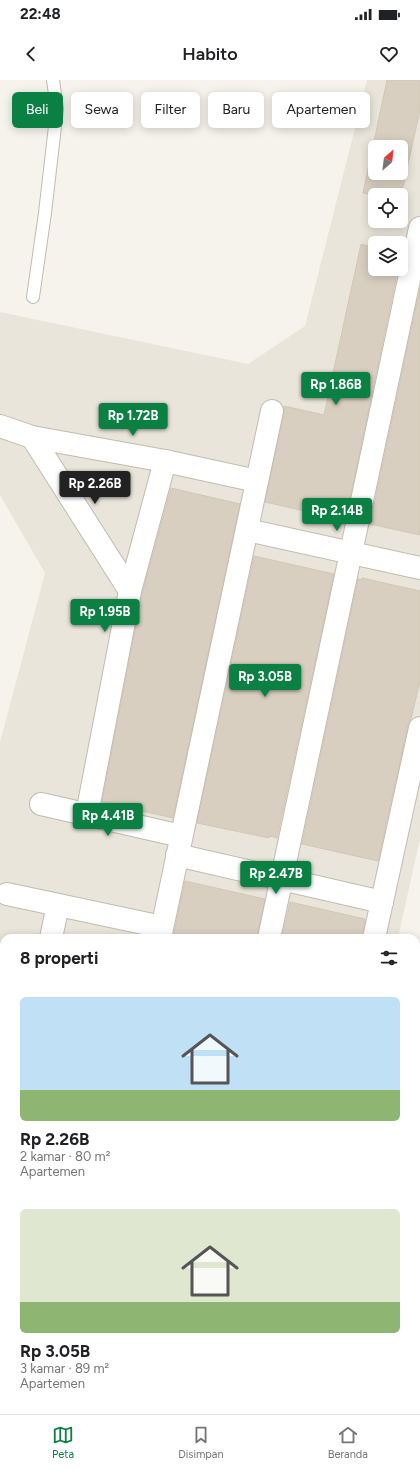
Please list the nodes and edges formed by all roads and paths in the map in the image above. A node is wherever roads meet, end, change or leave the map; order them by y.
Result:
1 (53, 80) edge
2 (420, 228) edge
3 (33, 297) dead end
4 (272, 411) dead end
5 (0, 426) edge
6 (32, 437) junction
7 (165, 460) junction
8 (257, 481) junction
9 (247, 530) junction
10 (351, 553) junction
11 (420, 568) edge
12 (130, 591) junction
13 (420, 728) edge
14 (41, 804) dead end
15 (88, 814) junction
16 (179, 846) junction
17 (281, 878) junction
18 (7, 894) dead end
19 (382, 902) junction
20 (58, 905) junction
21 (161, 932) edge
22 (52, 934) edge
23 (270, 934) edge
24 (375, 934) edge

1 - 3 lane
2 - 10 street
4 - 8 street
5 - 6 street
6 - 7 street
6 - 12 street
7 - 8 street
7 - 12 street
8 - 9 street
9 - 10 street
9 - 16 street
10 - 11 street
10 - 17 street
12 - 15 street
13 - 19 street
14 - 15 street
15 - 16 street
16 - 17 street
16 - 21 street
17 - 19 street
17 - 23 street
18 - 20 street
19 - 24 street
20 - 21 street
20 - 22 street

